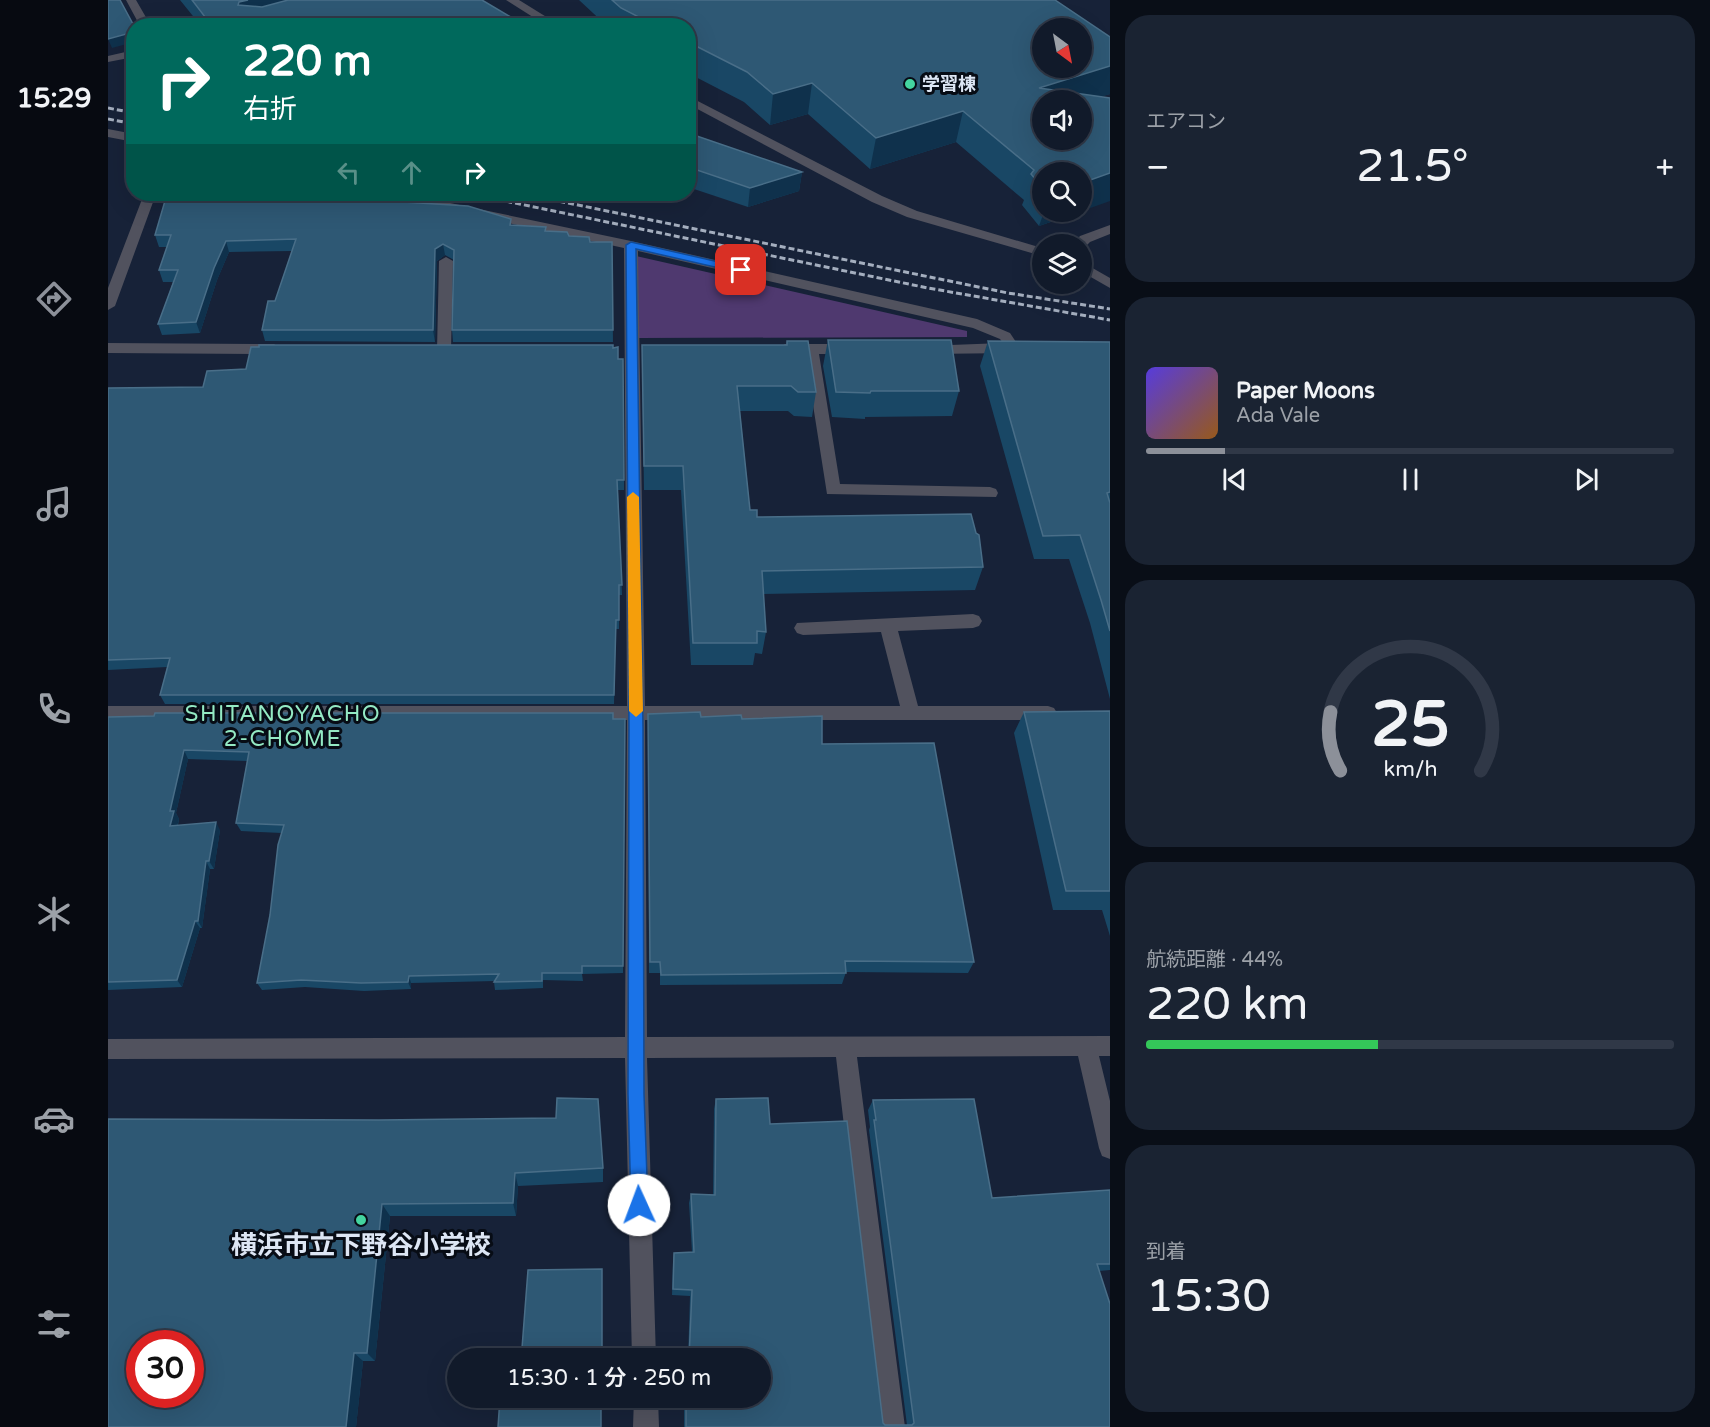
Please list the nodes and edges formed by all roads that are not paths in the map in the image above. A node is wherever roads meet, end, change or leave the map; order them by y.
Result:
1 (131, 0) edge
2 (511, 0) edge
3 (141, 18) edge
4 (542, 18) edge
5 (126, 55) edge
6 (108, 59) edge
7 (696, 103) edge
8 (108, 133) edge
9 (126, 136) edge
10 (147, 201) edge
11 (424, 201) edge
12 (1110, 229) edge
13 (1092, 236) edge
14 (631, 245) junction
15 (1032, 249) edge
16 (446, 261) edge
17 (1092, 273) edge
18 (1110, 284) edge
19 (108, 306) edge
20 (108, 348) edge
21 (291, 349) edge
22 (775, 349) edge
23 (811, 349) junction
24 (870, 349) edge
25 (918, 349) edge
26 (444, 350) edge
27 (990, 492) dead end
28 (973, 621) dead end
29 (888, 625) junction
30 (803, 628) dead end
31 (108, 712) edge
32 (636, 712) junction
33 (1063, 713) edge
34 (911, 714) junction
35 (1086, 1046) junction
36 (1110, 1046) edge
37 (845, 1047) junction
38 (636, 1048) junction
39 (108, 1049) edge
40 (1110, 1148) edge
41 (644, 1348) edge
42 (646, 1408) edge
43 (646, 1427) edge
44 (892, 1427) edge

1 - 3 street
2 - 4 street
5 - 6 street
7 - 15 street
8 - 9 street
10 - 19 street
11 - 14 street
12 - 13 street
14 - 25 street
14 - 32 street
16 - 26 street
17 - 18 street
20 - 21 street
22 - 23 street
23 - 24 street
23 - 27 street
28 - 29 street
29 - 30 street
29 - 34 street
31 - 32 street
32 - 34 street
32 - 38 street
33 - 34 street
35 - 36 street
35 - 37 street
35 - 40 street
37 - 38 street
37 - 44 street
38 - 39 street
38 - 41 street
42 - 43 street

